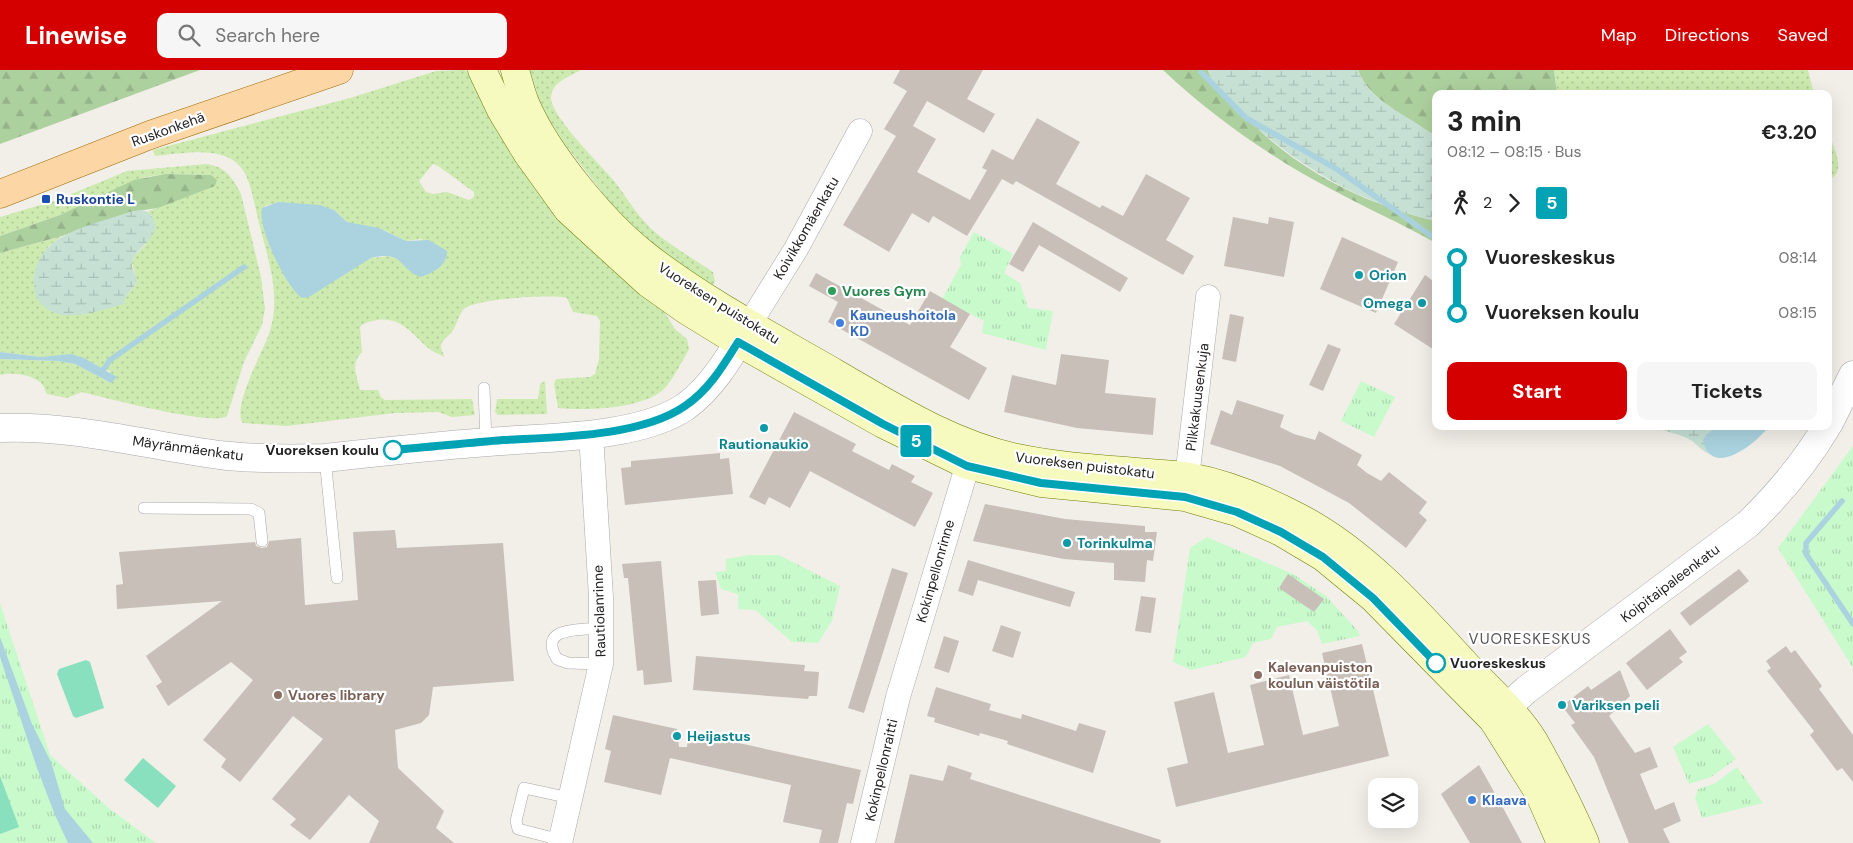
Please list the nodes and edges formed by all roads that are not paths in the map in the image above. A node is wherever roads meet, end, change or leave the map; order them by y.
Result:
1 (339, 70) edge
2 (482, 70) edge
3 (515, 70) edge
4 (860, 131) dead end
5 (0, 194) edge
6 (1208, 297) dead end
7 (744, 333) junction
8 (1853, 375) edge
9 (484, 388) dead end
10 (1832, 417) edge
11 (0, 428) edge
12 (1825, 430) edge
13 (591, 434) junction
14 (486, 442) junction
15 (970, 455) junction
16 (325, 458) junction
17 (1187, 487) junction
18 (144, 508) dead end
19 (262, 541) dead end
20 (336, 578) dead end
21 (602, 628) junction
22 (601, 664) junction
23 (898, 697) joint
24 (1500, 713) junction
25 (570, 798) junction
26 (560, 842) edge
27 (863, 843) edge
28 (1561, 843) edge
29 (1585, 843) edge

1 - 5 main road, Ruskonkehä
2 - 7 main road, Vuoreksen puistokatu
3 - 7 main road, Vuoreksen puistokatu
4 - 7 street, Koivikkomäenkatu
6 - 17 street, Pilkkakuusenkuja
7 - 13 street, Mäyränmäenkatu
7 - 15 main road, Vuoreksen puistokatu
8 - 10 street, Koipitaipaleenkatu
9 - 14 lane
11 - 16 street, Mäyränmäenkatu
12 - 24 street, Koipitaipaleenkatu
13 - 14 street, Mäyränmäenkatu
13 - 21 street, Rautiolanrinne
14 - 16 street, Mäyränmäenkatu
15 - 17 main road, Vuoreksen puistokatu
15 - 23 street, Kokinpellonrinne
16 - 20 lane
17 - 24 main road, Vuoreksen puistokatu
18 - 19 lane
21 - 22 street, Rautiolanrinne
21 - 22 lane
22 - 25 street, Rautiolanrinne
23 - 27 street, Kokinpellonraitti
24 - 28 main road, Vuoreksen puistokatu
24 - 29 main road, Vuoreksen puistokatu
25 - 26 street, Rautiolanrinne
25 - 26 lane

